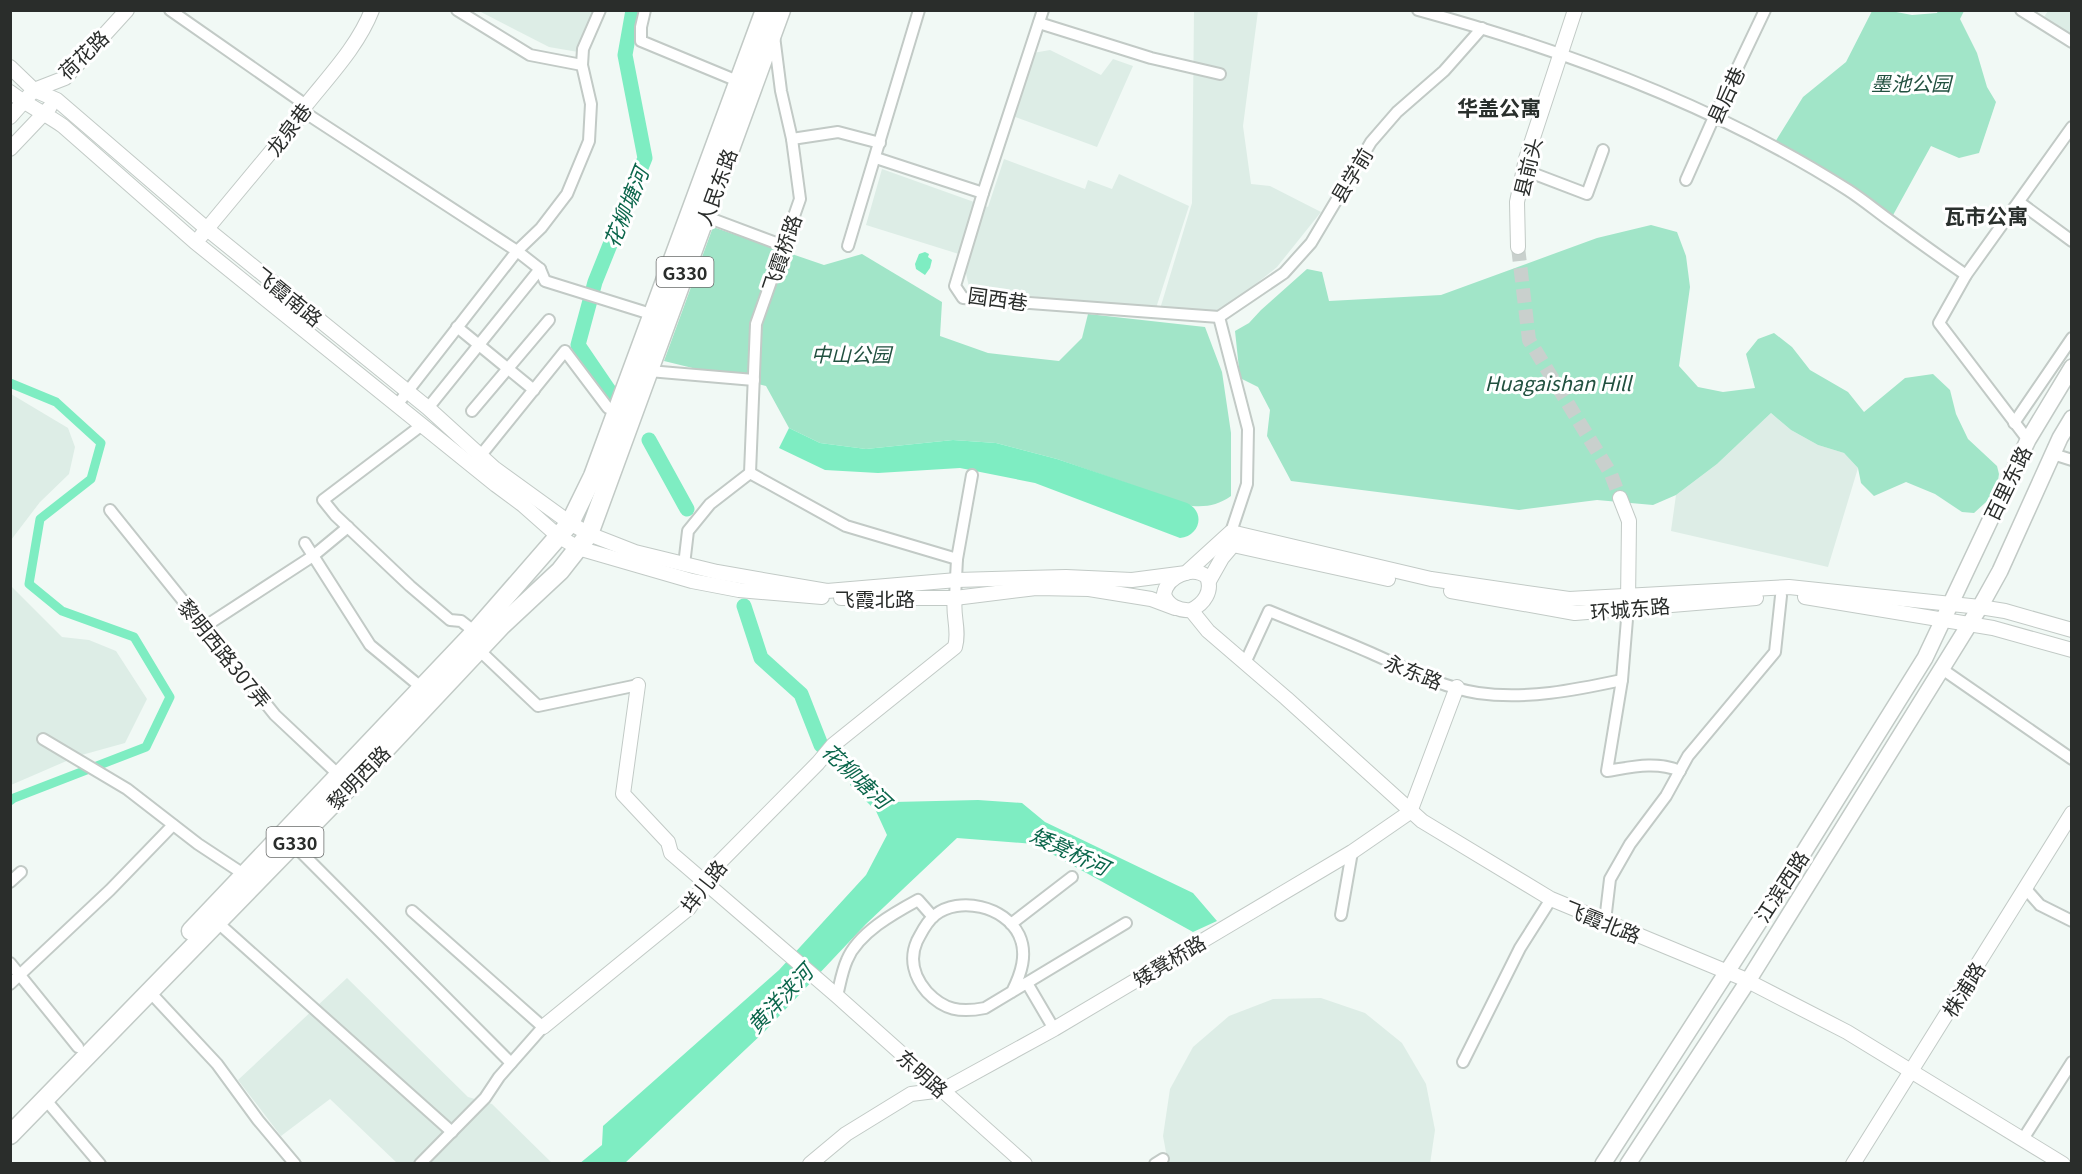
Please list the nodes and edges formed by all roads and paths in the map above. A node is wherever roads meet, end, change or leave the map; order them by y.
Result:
1 (127, 10) edge
2 (170, 10) edge
3 (372, 10) edge
4 (457, 10) edge
5 (600, 10) edge
6 (645, 10) edge
7 (765, 10) edge
8 (781, 10) edge
9 (919, 10) edge
10 (1043, 10) edge
11 (1418, 10) edge
12 (1575, 10) edge
13 (1765, 10) edge
14 (2021, 10) edge
15 (1449, 15) edge
16 (1039, 23) junction
17 (1482, 28) junction
18 (774, 33) junction
19 (2072, 42) edge
20 (1561, 55) junction
21 (582, 65) junction
22 (10, 67) edge
23 (1220, 74) dead end
24 (740, 82) junction
25 (34, 90) junction
26 (10, 92) edge
27 (57, 100) junction
28 (23, 103) junction
29 (305, 109) junction
30 (45, 113) junction
31 (10, 117) edge
32 (1714, 117) junction
33 (2072, 128) edge
34 (792, 140) junction
35 (880, 143) junction
36 (10, 149) edge
37 (1603, 150) dead end
38 (876, 158) junction
39 (1524, 170) junction
40 (1686, 180) dead end
41 (983, 193) junction
42 (2019, 202) junction
43 (704, 216) junction
44 (207, 229) junction
45 (2072, 241) edge
46 (195, 242) junction
47 (784, 246) junction
48 (848, 246) dead end
49 (1518, 247) tunnel mouth
50 (517, 251) junction
51 (540, 269) junction
52 (1966, 275) junction
53 (654, 315) junction
54 (1219, 317) junction
55 (549, 320) dead end
56 (457, 327) junction
57 (2072, 338) edge
58 (479, 345) junction
59 (2072, 367) edge
60 (508, 369) junction
61 (649, 371) junction
62 (754, 380) junction
63 (534, 390) junction
64 (407, 391) junction
65 (397, 405) junction
66 (428, 408) junction
67 (608, 408) dead end
68 (472, 411) dead end
69 (2072, 418) edge
70 (2014, 423) junction
71 (422, 425) junction
72 (2028, 440) junction
73 (2052, 454) junction
74 (481, 455) junction
75 (2072, 460) edge
76 (750, 473) junction
77 (972, 476) dead end
78 (1620, 498) tunnel mouth
79 (110, 510) dead end
80 (348, 527) junction
81 (564, 530) junction
82 (589, 534) junction
83 (1232, 539) junction
84 (305, 543) dead end
85 (578, 548) junction
86 (313, 556) junction
87 (957, 559) junction
88 (684, 565) junction
89 (1186, 573) junction
90 (957, 580) junction
91 (1209, 581) junction
92 (1781, 596) junction
93 (955, 598) junction
94 (1628, 601) junction
95 (1951, 604) junction
96 (1980, 607) junction
97 (1175, 608) junction
98 (1191, 610) junction
99 (1943, 620) junction
100 (1968, 625) junction
101 (204, 627) junction
102 (2072, 630) edge
103 (475, 632) junction
104 (479, 650) junction
105 (2072, 650) edge
106 (1245, 663) junction
107 (1942, 669) junction
108 (1622, 680) junction
109 (638, 686) joint
110 (1457, 687) junction
111 (422, 688) junction
112 (43, 739) dead end
113 (2072, 759) edge
114 (1680, 771) junction
115 (345, 780) junction
116 (1410, 812) junction
117 (2072, 813) edge
118 (173, 825) junction
119 (293, 844) junction
120 (1352, 852) junction
121 (21, 872) dead end
122 (244, 875) junction
123 (1071, 877) dead end
124 (10, 882) edge
125 (706, 884) junction
126 (2025, 888) junction
127 (1551, 899) junction
128 (412, 911) dead end
129 (1341, 915) dead end
130 (933, 917) junction
131 (1605, 921) junction
132 (2072, 921) edge
133 (217, 922) junction
134 (1126, 923) dead end
135 (1011, 924) junction
136 (10, 963) edge
137 (1727, 972) junction
138 (20, 975) junction
139 (1748, 981) junction
140 (1027, 983) junction
141 (10, 984) edge
142 (149, 991) junction
143 (1012, 992) junction
144 (837, 996) junction
145 (543, 1027) junction
146 (1054, 1029) junction
147 (78, 1047) junction
148 (1463, 1062) dead end
149 (2072, 1062) edge
150 (511, 1063) junction
151 (1912, 1070) junction
152 (943, 1090) junction
153 (45, 1099) junction
154 (10, 1118) edge
155 (452, 1132) junction
156 (10, 1134) edge
157 (2023, 1139) junction
158 (100, 1164) edge
159 (295, 1164) edge
160 (420, 1164) edge
161 (810, 1164) edge
162 (1025, 1164) edge
163 (1604, 1164) edge
164 (1628, 1164) edge
165 (1853, 1164) edge
166 (2063, 1164) edge

1 - 25 main road, 荷花路
2 - 29 street
3 - 29 main road, 龙泉巷
4 - 21 street
5 - 21 street
6 - 24 street
7 - 24 highway, 人民东路 / G330
8 - 18 highway, 人民东路 / G330
9 - 35 street
10 - 16 street
11 - 15 street
12 - 20 main road
13 - 32 street, 县后巷
14 - 19 street
15 - 17 street
16 - 23 street
16 - 41 street
17 - 20 street
17 - 54 street, 县学前
18 - 34 street, 飞霞桥路
18 - 43 highway, 人民东路 / G330
20 - 32 street
20 - 39 main road, 县前头
21 - 50 street
22 - 25 main road, 飞霞南路
24 - 53 highway, 人民东路 / G330
25 - 27 main road, 飞霞南路
25 - 28 main road
26 - 28 main road, 飞霞南路
27 - 30 main road
27 - 44 main road, 飞霞南路
28 - 30 main road, 飞霞南路
28 - 31 main road
29 - 44 main road, 龙泉巷
29 - 50 street
30 - 36 main road
30 - 46 main road, 飞霞南路
32 - 40 street, 县后巷
32 - 52 street
33 - 42 street
34 - 35 street
34 - 47 street, 飞霞桥路
35 - 38 street
37 - 39 street
38 - 41 street
38 - 48 street
39 - 49 main road, 县前头
41 - 54 street, 园西巷
42 - 45 street
42 - 52 street
43 - 47 street
43 - 61 highway, 人民东路 / G330
44 - 46 main road, 龙泉巷
44 - 64 main road, 飞霞南路
46 - 65 main road, 飞霞南路
47 - 62 street, 飞霞桥路
50 - 51 street
50 - 56 street
51 - 53 street
51 - 58 street
52 - 70 street
53 - 81 highway, 人民东路 / G330
54 - 83 street
55 - 60 street
56 - 58 street
56 - 64 street
57 - 70 street
58 - 60 street
58 - 66 street
59 - 72 main road, 百里东路
60 - 63 street
60 - 68 street
61 - 62 street
61 - 82 highway, 人民东路 / G330
62 - 76 street, 飞霞桥路
63 - 67 street
63 - 74 street
64 - 65 street
64 - 66 main road, 飞霞南路
65 - 71 main road, 飞霞南路
66 - 74 main road, 飞霞南路
69 - 73 main road, 百里东路
70 - 72 street
71 - 80 street
71 - 81 main road, 飞霞南路
72 - 95 main road, 百里东路
73 - 75 street
73 - 96 main road, 百里东路
74 - 81 main road, 飞霞南路
76 - 87 street
76 - 88 street
77 - 87 street
78 - 94 main road
79 - 101 street, 黎明西路307弄
80 - 86 street
80 - 103 street
81 - 82 main road, 飞霞北路
81 - 85 main road, 飞霞北路
81 - 103 highway, 黎明西路 / G330
82 - 85 highway, G330
82 - 88 main road, 飞霞北路
83 - 89 main road
83 - 91 main road
83 - 94 main road, 环城东路
84 - 86 street
85 - 93 main road, 飞霞北路
85 - 104 highway, 黎明西路 / G330
86 - 101 street
86 - 111 street
87 - 90 street
88 - 90 main road, 飞霞北路
89 - 90 main road, 飞霞北路
89 - 91 main road, 飞霞北路
89 - 97 main road
90 - 93 street
91 - 98 main road
92 - 94 main road, 环城东路
92 - 99 main road, 环城东路
92 - 114 street
93 - 97 main road, 飞霞北路
93 - 125 main road, 垟儿路
94 - 95 main road, 环城东路
94 - 108 street
95 - 96 main road, 环城东路
95 - 99 main road, 江滨西路
96 - 100 main road, 江滨西路
96 - 102 main road, 环城东路
97 - 98 main road, 飞霞北路
98 - 106 main road, 飞霞北路
99 - 100 main road, 环城东路
99 - 137 main road, 江滨西路
100 - 105 main road, 环城东路
100 - 107 main road, 江滨西路
101 - 115 street, 黎明西路307弄
103 - 111 highway, 黎明西路 / G330
104 - 109 street
104 - 115 highway, 黎明西路 / G330
106 - 110 street, 永东路
106 - 116 main road, 飞霞北路
107 - 113 street
107 - 139 main road, 江滨西路
108 - 110 street, 永东路
108 - 114 street
109 - 125 main road, 东明路
110 - 116 main road
111 - 115 highway, 黎明西路 / G330
112 - 118 street
114 - 131 street
115 - 119 highway, 黎明西路 / G330
115 - 122 highway, 黎明西路 / G330
116 - 120 main road, 矮凳桥路
116 - 127 main road, 飞霞北路
117 - 126 main road, 株浦路
118 - 122 street
118 - 138 street
119 - 133 highway, 黎明西路 / G330
119 - 150 street
120 - 129 street
120 - 146 main road, 矮凳桥路
121 - 124 street
122 - 147 highway, 黎明西路 / G330
123 - 135 street
125 - 144 main road, 东明路
125 - 145 main road, 垟儿路
126 - 132 street
126 - 151 main road, 株浦路
127 - 131 main road, 飞霞北路
127 - 148 street
128 - 145 street
130 - 135 street
130 - 143 street
130 - 144 street
131 - 137 main road, 飞霞北路
133 - 142 highway, 黎明西路 / G330
133 - 155 street
134 - 140 street
135 - 143 street
136 - 138 street
137 - 139 main road, 飞霞北路
137 - 163 main road, 江滨西路
138 - 141 street
138 - 147 street
139 - 151 main road, 飞霞北路
139 - 164 main road, 江滨西路
140 - 143 street
140 - 146 street
142 - 153 highway, 黎明西路 / G330
142 - 159 street
144 - 152 main road, 东明路
145 - 150 street, 垟儿路
146 - 152 main road, 矮凳桥路
147 - 154 highway, 黎明西路 / G330
149 - 157 street
150 - 155 street, 垟儿路
151 - 157 main road, 飞霞北路
151 - 165 main road, 株浦路
152 - 161 main road, 矮凳桥路
152 - 162 main road, 东明路
153 - 156 highway, 黎明西路 / G330
153 - 158 street
155 - 160 street, 垟儿路
157 - 166 main road, 飞霞北路

